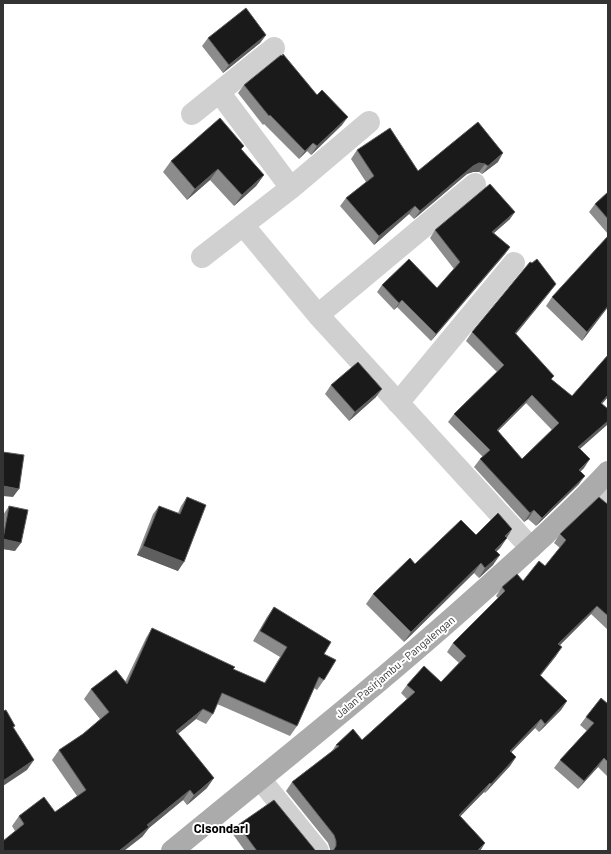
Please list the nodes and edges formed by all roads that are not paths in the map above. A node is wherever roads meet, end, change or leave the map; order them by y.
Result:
1 (274, 48) dead end
2 (219, 92) junction
3 (192, 114) dead end
4 (369, 122) dead end
5 (475, 184) dead end
6 (291, 188) junction
7 (243, 225) junction
8 (202, 257) dead end
9 (514, 263) dead end
10 (318, 315) junction
11 (398, 403) junction
12 (608, 472) edge
13 (600, 496) edge
14 (531, 548) junction
15 (260, 779) junction
16 (172, 851) edge
17 (318, 851) edge

1 - 2 street
2 - 3 street
2 - 6 street
4 - 6 street
5 - 10 street
6 - 7 street
7 - 8 street
7 - 10 street
9 - 11 street
10 - 11 street
11 - 14 street
12 - 13 main road, Jalan Pasirjambu - Pangalengan
13 - 14 main road, Jalan Pasirjambu - Pangalengan
14 - 15 main road, Jalan Pasirjambu - Pangalengan
15 - 16 main road, Jalan Pasirjambu - Pangalengan
15 - 17 street

